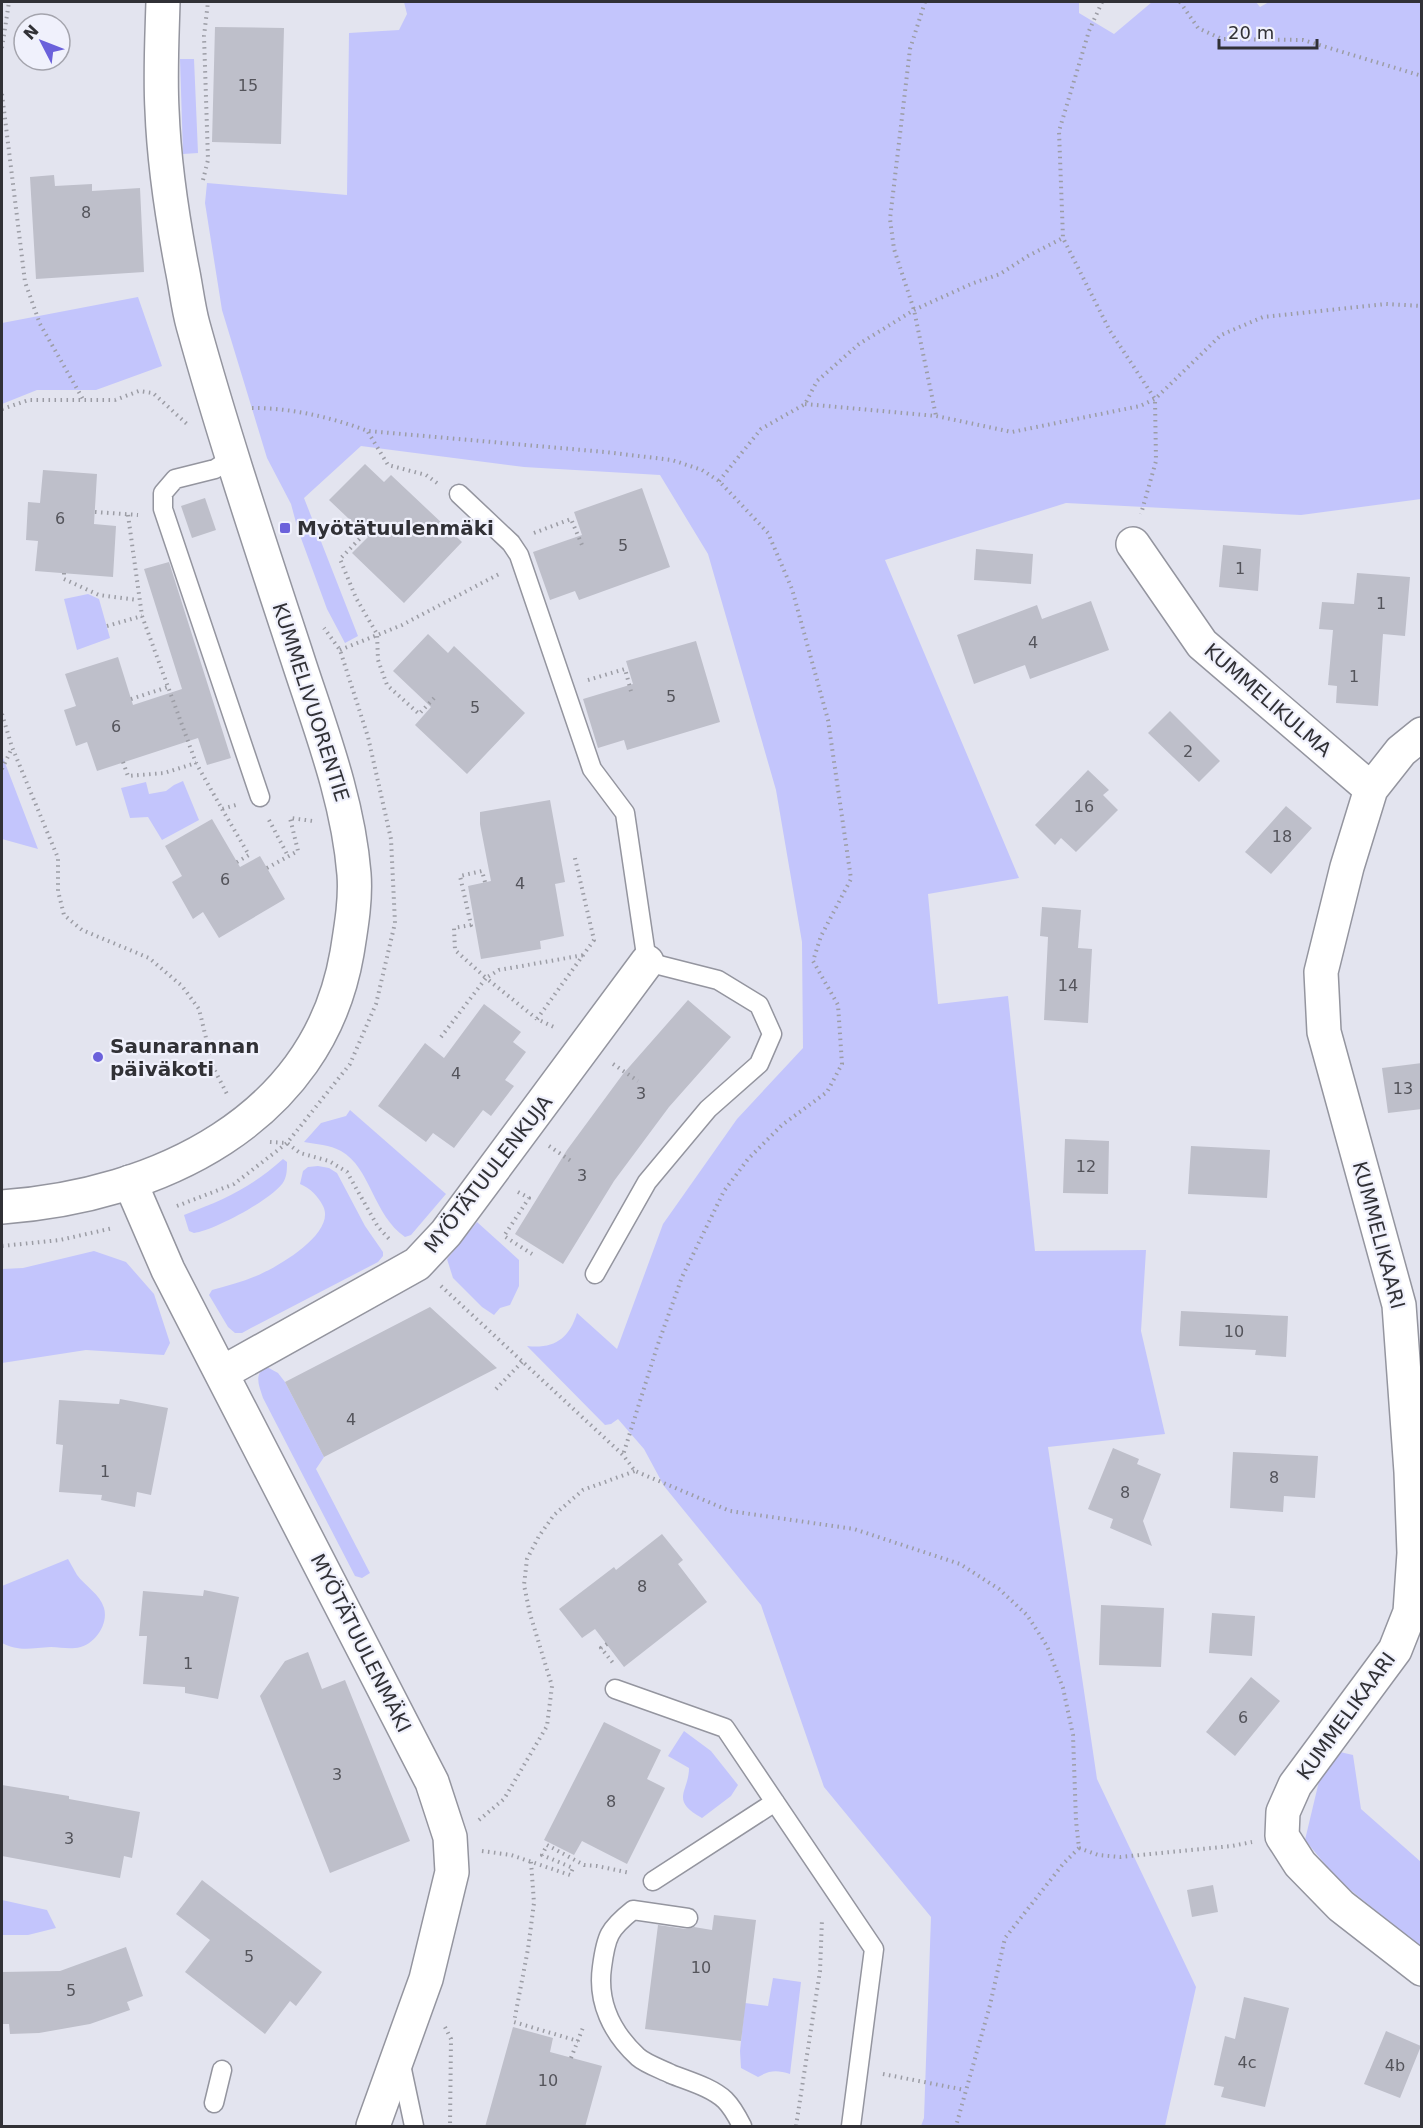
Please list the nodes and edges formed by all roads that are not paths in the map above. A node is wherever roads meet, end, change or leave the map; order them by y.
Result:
1 (163, 2) edge
2 (232, 458) junction
3 (459, 494) road end
4 (1133, 544) road end
5 (1422, 734) edge
6 (1371, 789) junction
7 (260, 797) road end
8 (647, 962) junction
9 (130, 1182) junction
10 (2, 1207) edge
11 (595, 1274) dead end
12 (222, 1373) junction
13 (615, 1689) dead end
14 (775, 1802) junction
15 (653, 1881) road end
16 (688, 1918) dead end
17 (1422, 1969) edge
18 (399, 2055) junction
19 (222, 2070) dead end
20 (214, 2103) dead end
21 (373, 2127) edge
22 (414, 2127) edge
23 (742, 2127) edge
24 (851, 2127) edge

1 - 2 street, KUMMELIVUORENTIE
2 - 7 lane
2 - 9 street, KUMMELIVUORENTIE
3 - 8 lane
4 - 6 street, KUMMELIKULMA
5 - 6 street, KUMMELIKAARI
6 - 17 street, KUMMELIKAARI
8 - 11 lane
8 - 12 street, MYÖTÄTUULENKUJA
9 - 10 street, KUMMELIVUORENTIE
9 - 12 street, MYÖTÄTUULENMÄKI
12 - 18 street, MYÖTÄTUULENMÄKI
13 - 14 lane
14 - 15 lane
14 - 24 lane
16 - 23 lane
18 - 21 street, MYÖTÄTUULENMÄKI
18 - 22 lane
19 - 20 lane

